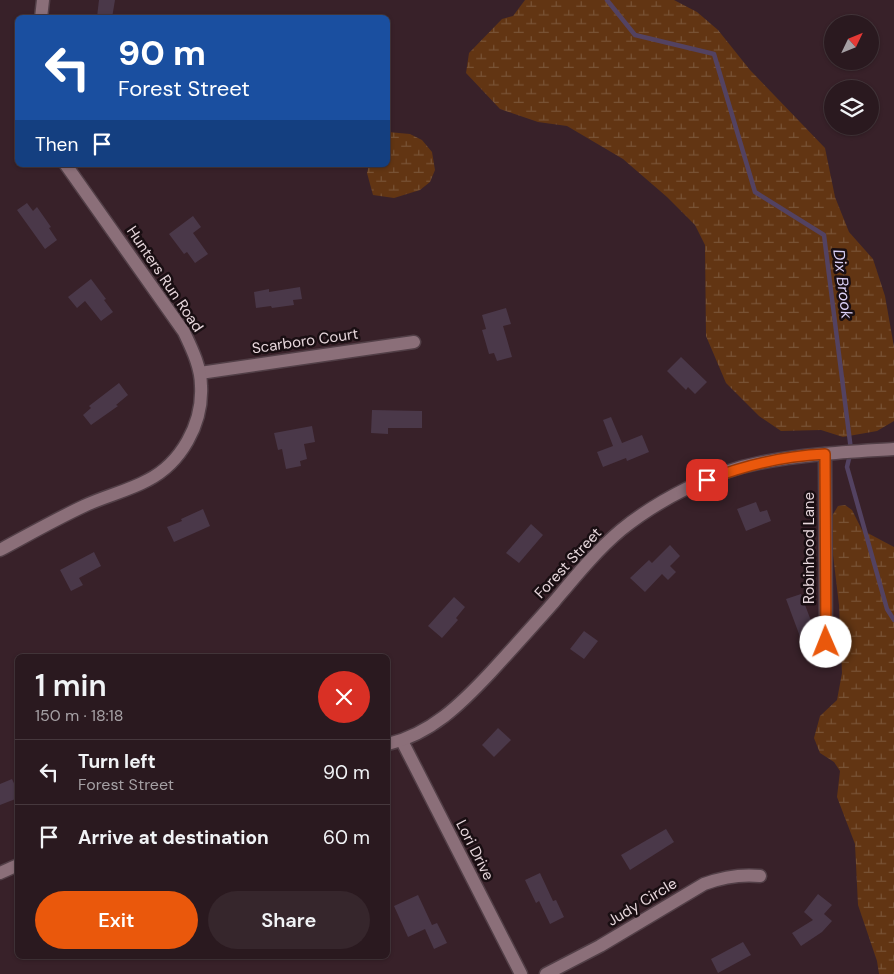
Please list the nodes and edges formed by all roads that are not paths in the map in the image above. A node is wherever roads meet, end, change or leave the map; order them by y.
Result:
1 (43, 0) edge
2 (41, 15) edge
3 (67, 167) edge
4 (414, 342) dead end
5 (200, 373) junction
6 (894, 449) edge
7 (825, 454) junction
8 (0, 550) edge
9 (826, 642) dead end
10 (402, 741) junction
11 (390, 744) edge
12 (15, 866) edge
13 (0, 873) edge
14 (760, 876) dead end
15 (521, 974) edge
16 (546, 974) edge

1 - 2 street
3 - 5 street, Hunters Run Road
4 - 5 street, Scarboro Court
5 - 8 street, Hunters Run Road
6 - 7 street, Forest Street
7 - 9 street, Robinhood Lane
7 - 10 street, Forest Street
10 - 11 street, Forest Street
10 - 15 street, Lori Drive
12 - 13 street
14 - 16 street, Judy Circle

